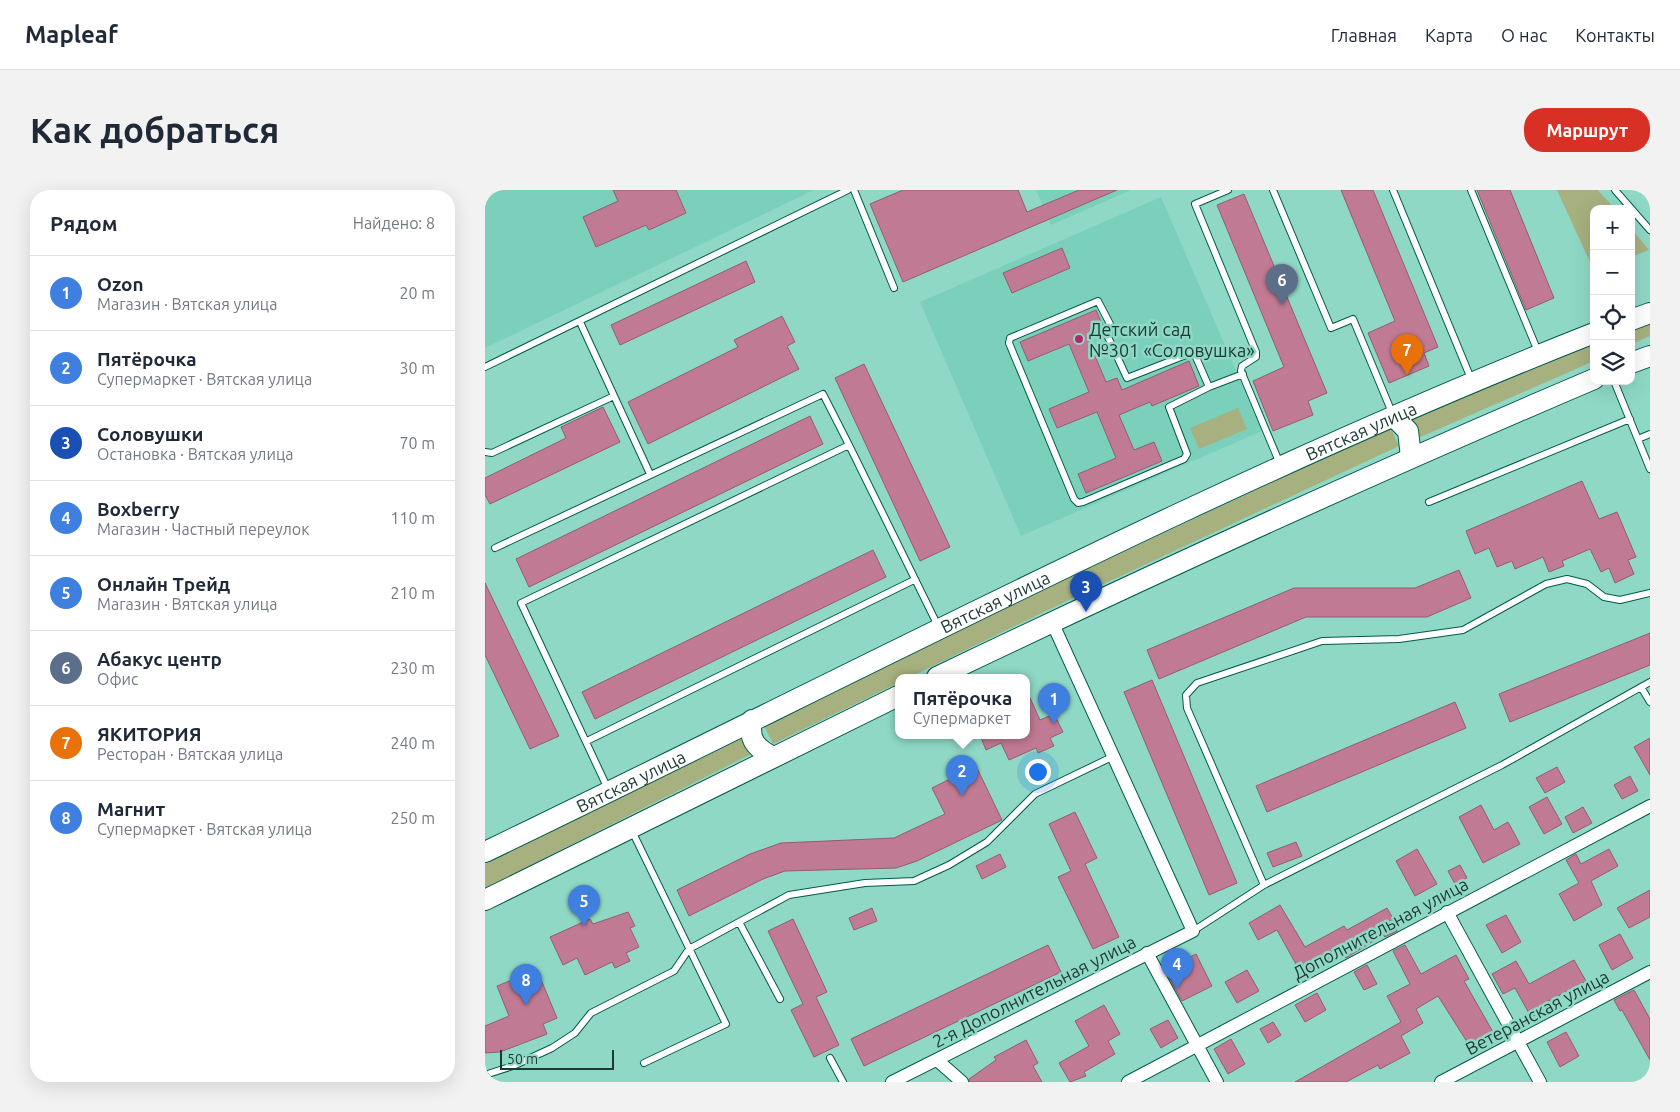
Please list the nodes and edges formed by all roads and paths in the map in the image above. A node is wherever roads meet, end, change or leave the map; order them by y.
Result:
1 (848, 190) edge
2 (854, 190) edge
3 (1228, 190) edge
4 (1273, 190) edge
5 (1393, 190) edge
6 (1471, 190) edge
7 (1615, 190) edge
8 (1650, 230) edge
9 (894, 288) dead end
10 (1650, 313) edge
11 (1635, 319) edge
12 (580, 322) junction
13 (1590, 335) edge
14 (1539, 355) junction
15 (1650, 356) edge
16 (1635, 362) edge
17 (485, 367) edge
18 (1243, 374) junction
19 (1590, 381) edge
20 (1473, 382) junction
21 (1616, 385) edge
22 (1209, 387) junction
23 (614, 396) junction
24 (1393, 416) junction
25 (1630, 419) junction
26 (1650, 434) edge
27 (1638, 439) junction
28 (849, 445) junction
29 (485, 452) edge
30 (1411, 457) junction
31 (1281, 466) junction
32 (1650, 469) edge
33 (651, 474) junction
34 (1429, 502) dead end
35 (495, 548) dead end
36 (914, 580) junction
37 (1650, 593) edge
38 (1052, 622) junction
39 (939, 628) junction
40 (943, 674) edge
41 (1650, 682) edge
42 (1641, 687) junction
43 (895, 697) edge
44 (1650, 702) edge
45 (752, 720) junction
46 (587, 741) junction
47 (1114, 756) junction
48 (773, 757) junction
49 (610, 792) junction
50 (1650, 806) edge
51 (630, 828) junction
52 (485, 852) edge
53 (1265, 885) junction
54 (485, 900) edge
55 (1447, 912) junction
56 (739, 922) junction
57 (1193, 931) junction
58 (689, 949) junction
59 (1147, 953) junction
60 (1650, 972) edge
61 (780, 998) dead end
62 (1518, 1042) junction
63 (1196, 1045) junction
64 (830, 1058) dead end
65 (937, 1060) junction
66 (645, 1063) dead end
67 (485, 1075) edge
68 (843, 1082) edge
69 (892, 1082) edge
70 (962, 1082) edge
71 (1128, 1082) edge
72 (1217, 1082) edge
73 (1441, 1082) edge
74 (1540, 1082) edge

1 - 12 lane
2 - 9 lane
3 - 18 lane
4 - 24 lane
5 - 20 lane
6 - 14 lane
7 - 8 lane
10 - 11 main road
12 - 17 lane
12 - 23 lane
13 - 14 main road, Вятская улица
14 - 20 main road, Вятская улица
15 - 16 main road
18 - 22 lane
18 - 31 lane
19 - 30 main road
20 - 24 main road, Вятская улица
21 - 25 lane
22 - 22 lane
23 - 29 lane
23 - 33 lane
24 - 30 main road
24 - 31 main road, Вятская улица
25 - 27 lane
25 - 34 lane
26 - 27 lane
27 - 32 lane
28 - 33 lane
28 - 36 lane
28 - 46 lane
30 - 38 main road
31 - 39 main road, Вятская улица
33 - 35 lane
36 - 39 lane
36 - 46 lane
37 - 53 lane
38 - 40 main road
38 - 47 street
39 - 45 main road, Вятская улица
41 - 42 lane
42 - 44 lane
42 - 53 lane
43 - 48 main road
45 - 48 main road
45 - 49 main road, Вятская улица
46 - 49 lane
47 - 56 lane
47 - 57 street
48 - 51 main road
49 - 52 main road, Вятская улица
50 - 55 street, Дополнительная улица
51 - 54 main road
51 - 58 lane
53 - 57 lane
55 - 62 street
55 - 63 street, Дополнительная улица
56 - 58 lane
56 - 61 lane
57 - 59 street, 2-я Дополнительная улица
58 - 66 lane
58 - 67 lane
59 - 63 street
59 - 65 street, 2-я Дополнительная улица
60 - 62 street, Ветеранская улица
62 - 73 street, Ветеранская улица
62 - 74 street
63 - 71 street, Дополнительная улица
63 - 72 street
64 - 68 lane
65 - 69 street, 2-я Дополнительная улица
65 - 70 street

